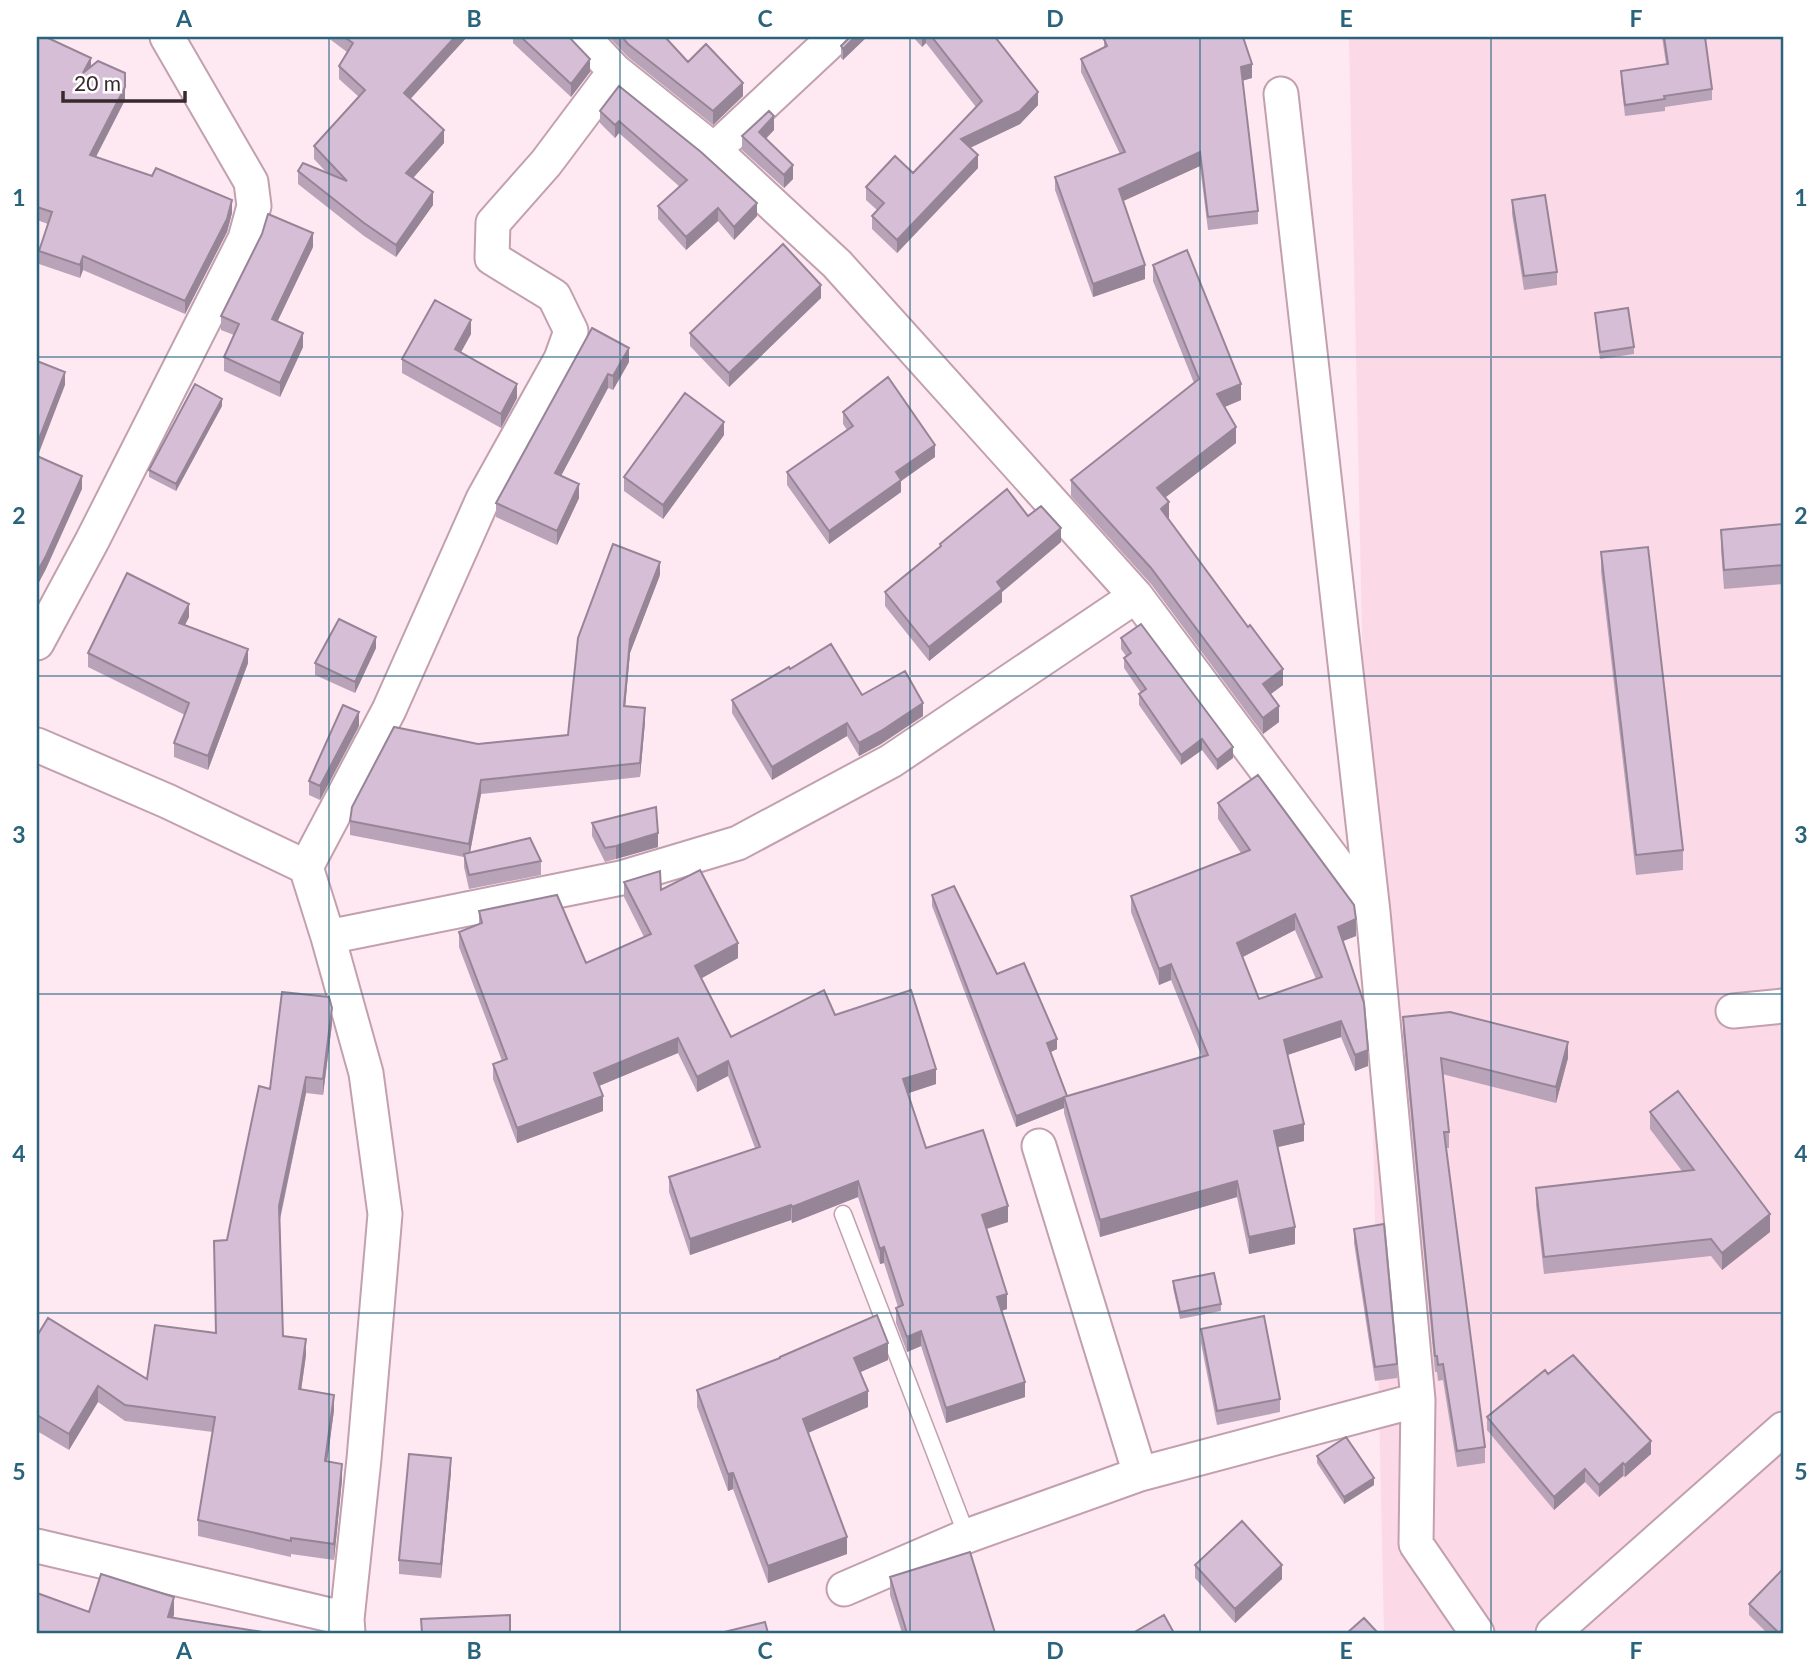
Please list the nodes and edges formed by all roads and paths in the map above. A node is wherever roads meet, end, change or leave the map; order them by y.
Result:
1 (167, 37) edge
2 (583, 37) edge
3 (835, 37) edge
4 (615, 71) junction
5 (1281, 94) dead end
6 (714, 150) junction
7 (1136, 596) junction
8 (37, 643) edge
9 (37, 745) edge
10 (306, 867) junction
11 (1373, 912) junction
12 (328, 937) junction
13 (1783, 1006) edge
14 (1733, 1011) dead end
15 (1039, 1146) dead end
16 (843, 1214) dead end
17 (1418, 1401) junction
18 (1783, 1429) edge
19 (1140, 1474) junction
20 (967, 1536) junction
21 (37, 1546) edge
22 (845, 1589) dead end
23 (347, 1626) edge
24 (1477, 1633) edge
25 (1553, 1633) edge

1 - 8 street
2 - 4 street
3 - 6 street
4 - 6 street
4 - 10 street
5 - 11 street
6 - 7 street
7 - 11 street
7 - 12 street
9 - 10 street
10 - 12 street
11 - 17 street
12 - 23 street
13 - 14 street
15 - 19 street
16 - 20 lane
17 - 19 street
17 - 24 street
18 - 25 street
19 - 20 street
20 - 22 street
21 - 23 street

